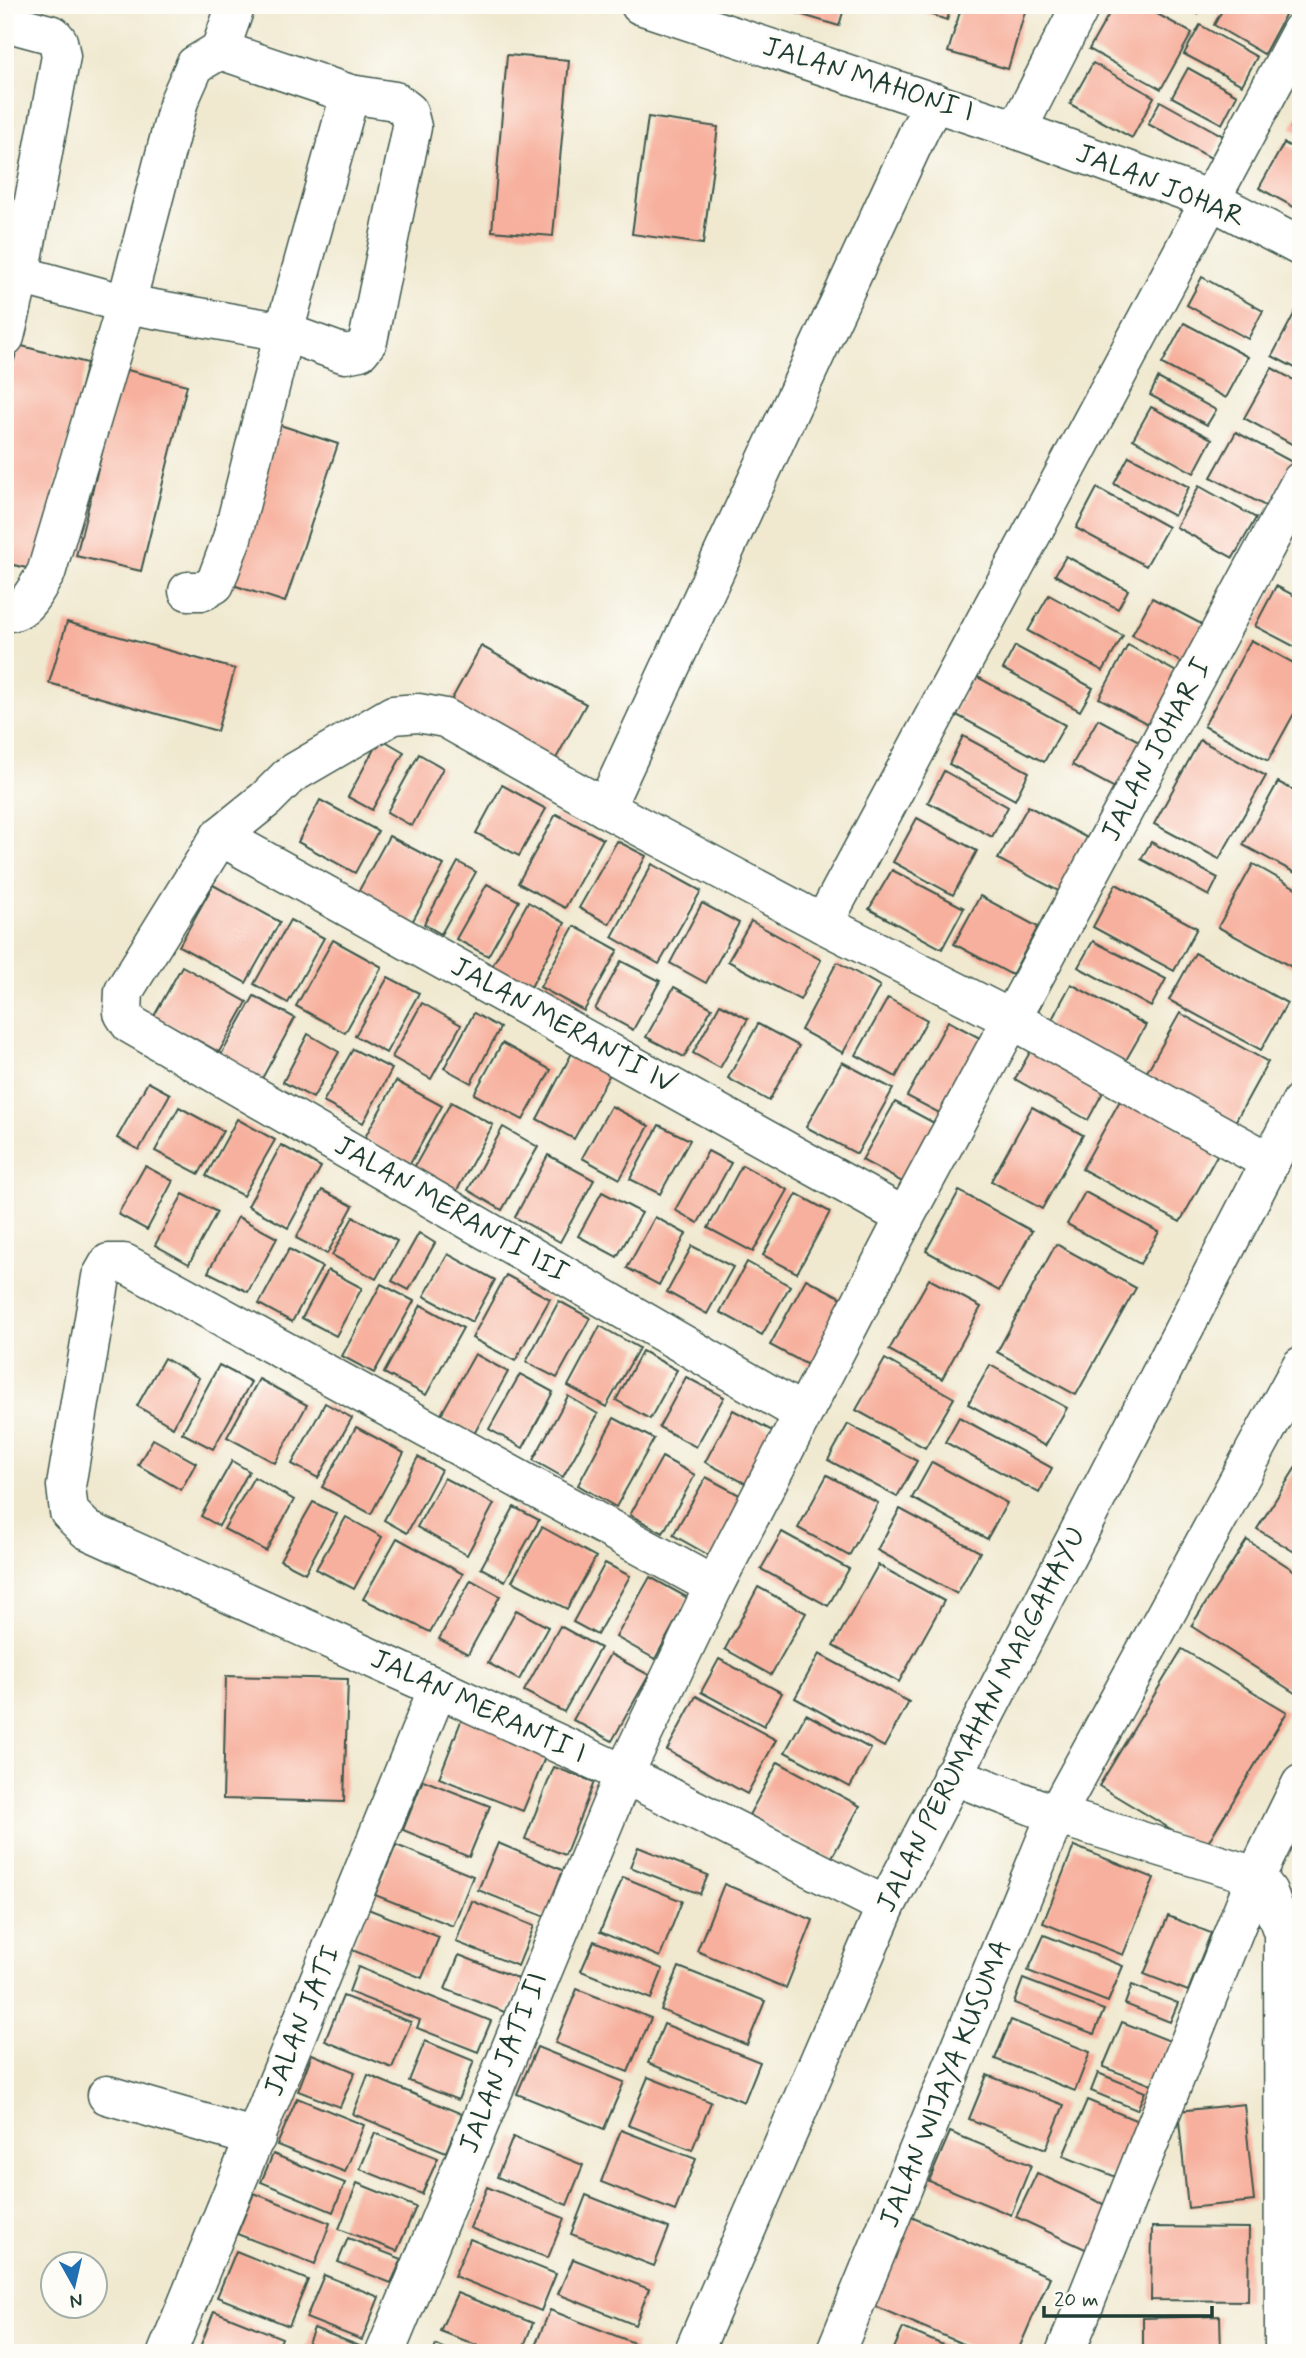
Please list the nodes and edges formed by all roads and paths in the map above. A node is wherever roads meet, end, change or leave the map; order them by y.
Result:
1 (236, 5) edge
2 (640, 5) edge
3 (1081, 5) edge
4 (5, 22) edge
5 (1301, 31) edge
6 (220, 50) junction
7 (350, 94) junction
8 (935, 102) junction
9 (1017, 130) junction
10 (1211, 200) junction
11 (1301, 247) edge
12 (20, 275) junction
13 (125, 304) junction
14 (284, 332) junction
15 (5, 337) edge
16 (1301, 481) edge
17 (188, 591) dead end
18 (5, 612) edge
19 (605, 808) junction
20 (220, 836) junction
21 (823, 924) junction
22 (1013, 1020) junction
23 (1301, 1102) edge
24 (1270, 1162) junction
25 (905, 1217) junction
26 (1301, 1366) edge
27 (802, 1413) junction
28 (714, 1586) junction
29 (438, 1688) junction
30 (624, 1774) junction
31 (952, 1775) junction
32 (1301, 1784) edge
33 (1056, 1815) junction
34 (1256, 1876) junction
35 (886, 1906) junction
36 (107, 2095) dead end
37 (256, 2138) junction
38 (167, 2353) edge
39 (384, 2353) edge
40 (693, 2353) edge
41 (835, 2353) edge
42 (1065, 2353) edge
43 (1284, 2353) edge

1 - 6 street
2 - 8 street, JALAN MAHONI I
3 - 9 street
4 - 12 street
5 - 10 street
6 - 7 street
6 - 13 street
7 - 14 street
7 - 14 street
8 - 9 street, JALAN MAHONI I
8 - 19 street
9 - 10 street, JALAN JOHAR
10 - 11 street, JALAN JOHAR
10 - 21 street
12 - 13 street
12 - 15 street
13 - 14 street
13 - 18 street
14 - 17 street
16 - 22 street, JALAN JOHAR I
19 - 20 street
19 - 21 street
20 - 25 street, JALAN MERANTI IV
20 - 27 street, JALAN MERANTI III
21 - 22 street
22 - 24 street
22 - 25 street, JALAN JOHAR I
23 - 24 street, JALAN PERUMAHAN MARGAHAYU
24 - 31 street, JALAN PERUMAHAN MARGAHAYU
25 - 27 street, JALAN JOHAR I
26 - 33 street, JALAN WIJAYA KUSUMA
27 - 28 street, JALAN JATI II
28 - 29 street, JALAN MERANTI I
28 - 30 street, JALAN JATI II
29 - 30 street, JALAN MERANTI I
29 - 37 street, JALAN JATI
30 - 35 street, JALAN MERANTI I
30 - 39 street, JALAN JATI II
31 - 33 street
31 - 35 street, JALAN PERUMAHAN MARGAHAYU
32 - 34 street
33 - 34 street
33 - 41 street, JALAN WIJAYA KUSUMA
34 - 42 street
34 - 43 street
35 - 40 street, JALAN PERUMAHAN MARGAHAYU
36 - 37 street
37 - 38 street, JALAN JATI

